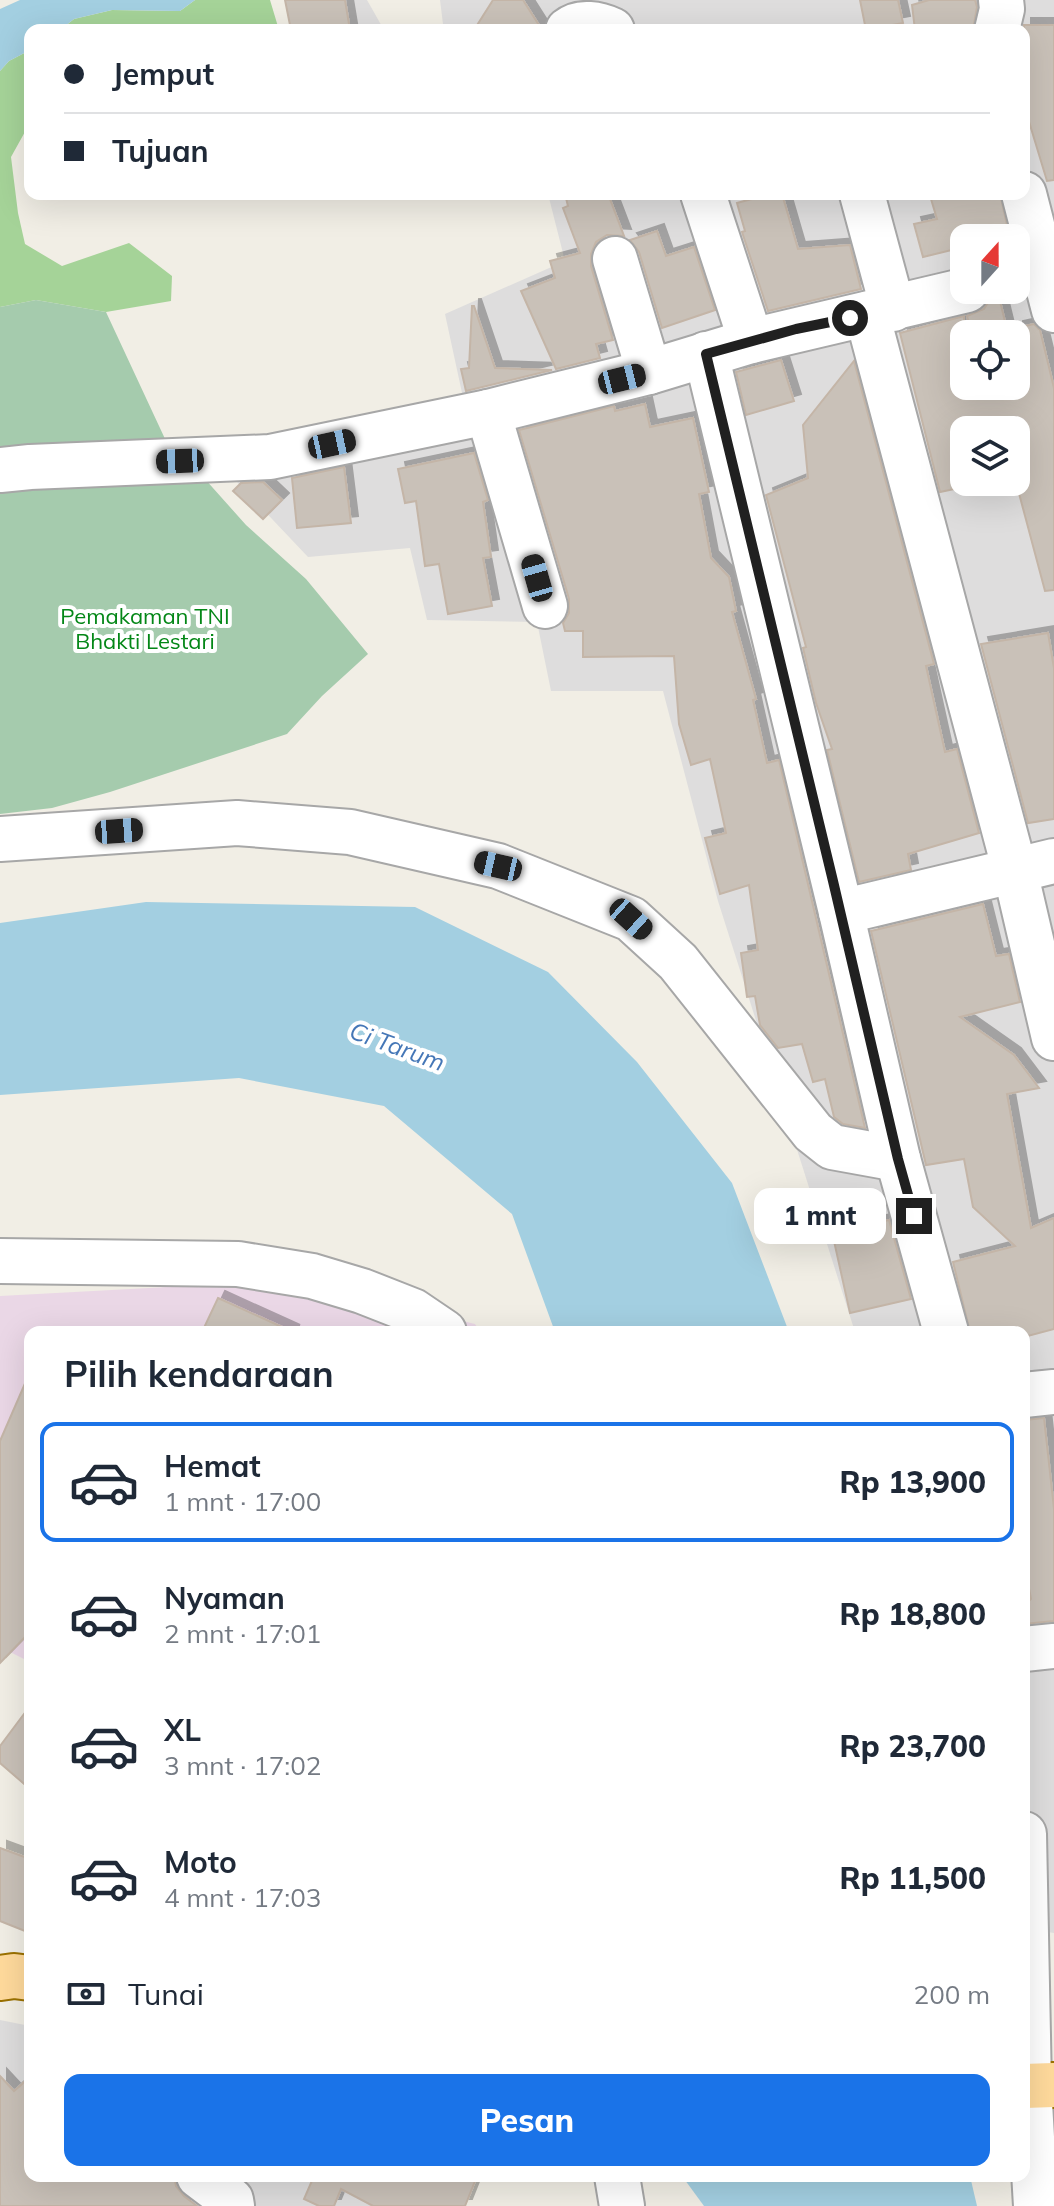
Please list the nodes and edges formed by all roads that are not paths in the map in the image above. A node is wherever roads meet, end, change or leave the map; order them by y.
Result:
1 (1001, 0) edge
2 (998, 24) edge
3 (705, 200) edge
4 (863, 200) edge
5 (1025, 200) edge
6 (615, 259) dead end
7 (1042, 282) edge
8 (950, 294) edge
9 (880, 312) junction
10 (751, 341) junction
11 (706, 354) junction
12 (649, 372) junction
13 (488, 412) junction
14 (0, 470) edge
15 (545, 606) dead end
16 (0, 839) edge
17 (1035, 866) edge
18 (841, 912) junction
19 (1054, 1038) edge
20 (898, 1159) junction
21 (0, 1261) edge
22 (435, 1326) edge
23 (944, 1326) edge
24 (1054, 1392) edge
25 (1030, 1394) edge
26 (1054, 1646) edge
27 (1030, 1648) edge
28 (1034, 1848) edge
29 (24, 1977) edge
30 (0, 1978) edge
31 (1036, 2086) edge
32 (207, 2182) edge
33 (618, 2182) edge
34 (232, 2206) edge
35 (622, 2206) edge
36 (1036, 2206) edge

1 - 2 street
3 - 10 street
4 - 9 street
5 - 7 street
6 - 12 street
8 - 9 street
9 - 10 street
9 - 17 street
10 - 11 street
11 - 12 street
11 - 18 street
12 - 13 street
13 - 14 street
13 - 15 street
16 - 20 street
17 - 18 street
17 - 19 street
18 - 20 street
20 - 23 street
21 - 22 street
24 - 25 street
26 - 27 street
28 - 31 street
29 - 30 main road
31 - 36 street
32 - 34 street
33 - 35 street

